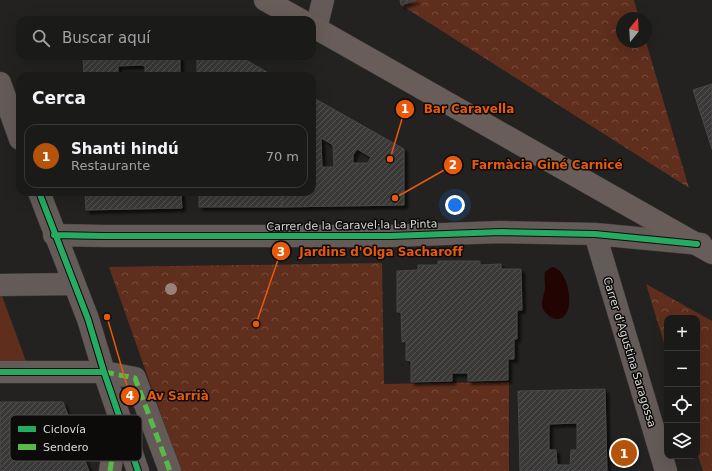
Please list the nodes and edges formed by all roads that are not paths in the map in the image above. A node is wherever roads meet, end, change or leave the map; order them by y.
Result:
1 (265, 0) edge
2 (323, 0) edge
3 (294, 16) edge
4 (315, 16) edge
5 (316, 28) edge
6 (0, 83) edge
7 (16, 128) edge
8 (40, 196) edge
9 (595, 234) junction
10 (54, 235) junction
11 (707, 247) edge
12 (74, 284) junction
13 (0, 285) edge
14 (0, 372) edge
15 (104, 372) junction
16 (119, 415) edge
17 (112, 461) edge
18 (134, 461) edge
19 (110, 471) edge
20 (138, 471) edge
21 (170, 471) edge
22 (666, 471) edge

1 - 3 main road
2 - 4 street
5 - 11 main road
6 - 7 street
8 - 10 street
9 - 10 street, Carrer de la Caravel·la La Pinta
9 - 11 street, Carrer de la Caravel·la La Pinta
9 - 22 street, Carrer d'Agustina Saragossa
10 - 12 street
12 - 13 street
12 - 15 street
14 - 15 street
15 - 16 street
15 - 21 street
17 - 19 street
18 - 20 street

